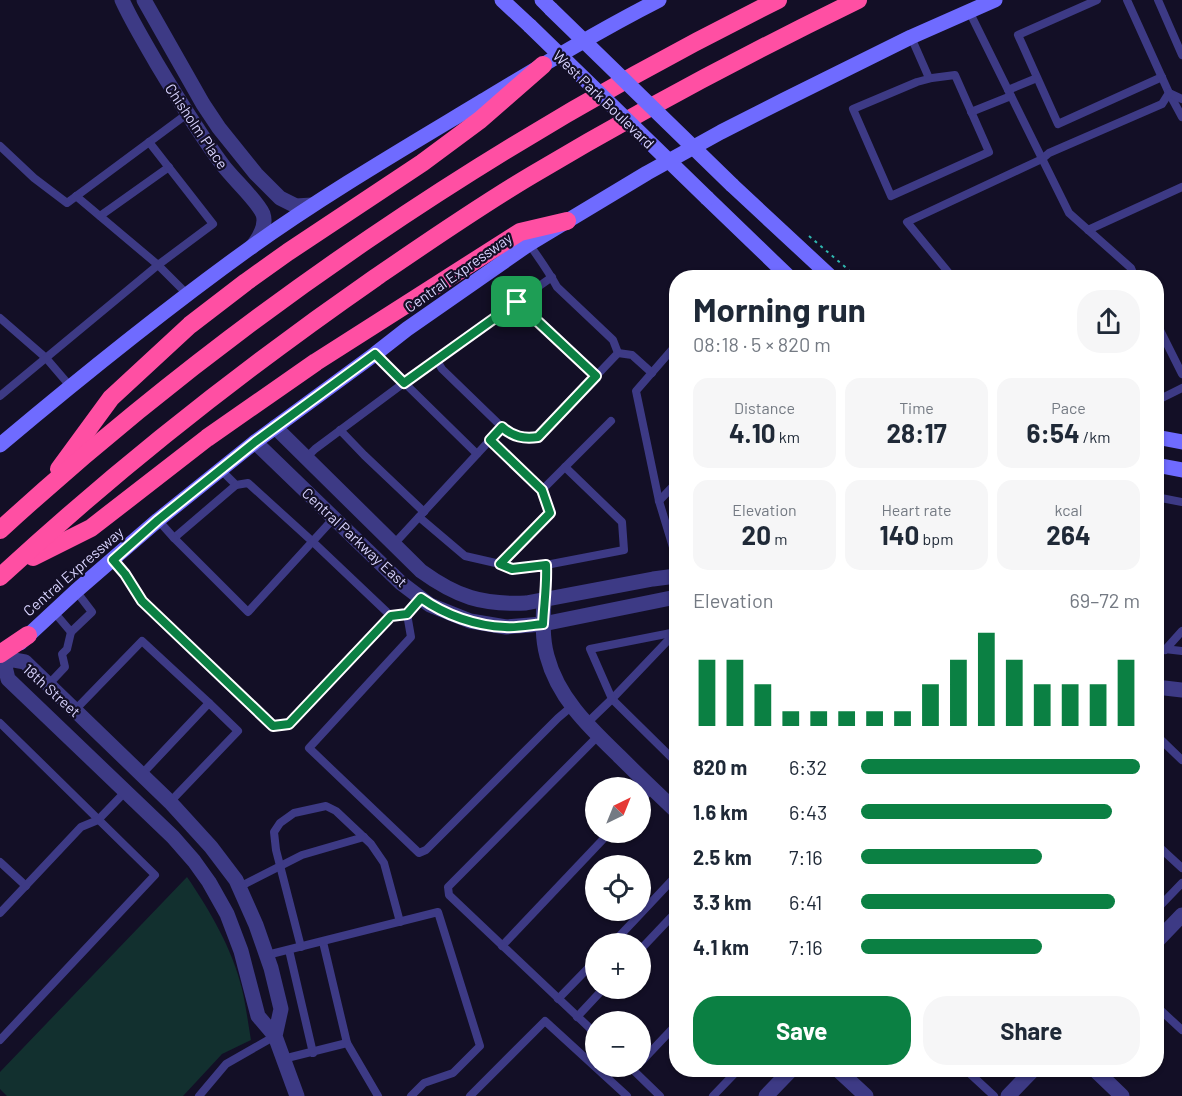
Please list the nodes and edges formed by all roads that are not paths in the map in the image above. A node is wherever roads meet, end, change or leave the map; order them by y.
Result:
1 (122, 0) edge
2 (144, 0) edge
3 (502, 0) edge
4 (778, 0) edge
5 (858, 0) edge
6 (995, 0) edge
7 (1097, 0) edge
8 (1128, 0) edge
9 (1158, 0) edge
10 (653, 1) edge
11 (547, 5) edge
12 (969, 11) junction
13 (911, 37) junction
14 (1182, 55) edge
15 (543, 65) junction
16 (1162, 77) junction
17 (929, 78) junction
18 (1037, 78) junction
19 (1009, 93) junction
20 (1169, 93) junction
21 (1182, 99) edge
22 (202, 104) junction
23 (971, 112) junction
24 (187, 114) junction
25 (1182, 117) edge
26 (149, 142) junction
27 (0, 146) edge
28 (1042, 159) junction
29 (169, 167) junction
30 (1182, 187) edge
31 (76, 196) junction
32 (312, 205) junction
33 (100, 216) junction
34 (567, 221) junction
35 (1088, 230) junction
36 (529, 244) junction
37 (252, 247) junction
38 (158, 265) junction
39 (782, 270) edge
40 (823, 270) edge
41 (946, 270) edge
42 (1132, 270) edge
43 (552, 277) junction
44 (187, 294) junction
45 (517, 302) junction
46 (0, 318) edge
47 (1164, 338) edge
48 (618, 353) junction
49 (669, 353) edge
50 (375, 354) junction
51 (46, 358) junction
52 (436, 359) junction
53 (652, 373) junction
54 (1182, 374) edge
55 (596, 376) junction
56 (404, 383) junction
57 (70, 386) junction
58 (1182, 388) edge
59 (0, 396) edge
60 (1164, 397) edge
61 (611, 421) dead end
62 (275, 427) junction
63 (502, 427) junction
64 (340, 430) junction
65 (1164, 439) edge
66 (490, 440) junction
67 (255, 442) junction
68 (1182, 442) edge
69 (0, 445) edge
70 (477, 454) junction
71 (306, 458) junction
72 (565, 467) junction
73 (1164, 467) edge
74 (220, 469) junction
75 (1182, 470) edge
76 (236, 485) junction
77 (542, 490) junction
78 (669, 490) edge
79 (43, 492) junction
80 (1164, 499) edge
81 (659, 501) junction
82 (1182, 502) edge
83 (421, 515) junction
84 (334, 518) junction
85 (158, 520) junction
86 (0, 530) edge
87 (669, 534) edge
88 (174, 538) junction
89 (313, 542) junction
90 (394, 544) junction
91 (113, 560) junction
92 (378, 561) junction
93 (500, 564) junction
94 (546, 565) junction
95 (5, 573) edge
96 (669, 577) edge
97 (433, 579) junction
98 (76, 591) junction
99 (421, 598) junction
100 (669, 598) edge
101 (544, 600) junction
102 (54, 612) junction
103 (407, 614) junction
104 (391, 616) junction
105 (543, 624) junction
106 (1182, 631) edge
107 (71, 632) junction
108 (669, 633) edge
109 (28, 635) joint
110 (669, 639) edge
111 (1164, 646) edge
112 (1164, 649) edge
113 (1182, 651) edge
114 (1, 658) edge
115 (48, 685) junction
116 (1164, 688) edge
117 (1182, 690) edge
118 (612, 699) junction
119 (209, 703) junction
120 (572, 707) junction
121 (75, 710) junction
122 (0, 723) edge
123 (586, 724) junction
124 (598, 736) junction
125 (1164, 743) edge
126 (669, 755) edge
127 (1182, 760) edge
128 (142, 774) junction
129 (652, 788) joint
130 (125, 792) junction
131 (170, 802) junction
132 (669, 804) edge
133 (98, 819) junction
134 (364, 837) junction
135 (600, 843) edge
136 (1164, 851) edge
137 (0, 862) edge
138 (280, 866) junction
139 (1182, 868) edge
140 (669, 883) edge
141 (1182, 883) edge
142 (26, 886) junction
143 (239, 887) junction
144 (0, 900) edge
145 (1164, 902) edge
146 (7, 906) junction
147 (0, 913) edge
148 (1182, 915) edge
149 (669, 919) edge
150 (400, 922) junction
151 (622, 933) edge
152 (1164, 934) edge
153 (651, 938) edge
154 (323, 942) junction
155 (502, 946) junction
156 (301, 947) junction
157 (289, 950) junction
158 (267, 955) junction
159 (245, 963) junction
160 (585, 971) edge
161 (558, 999) junction
162 (594, 999) edge
163 (1164, 1013) edge
164 (577, 1017) junction
165 (585, 1024) edge
166 (1182, 1030) edge
167 (669, 1032) edge
168 (275, 1036) junction
169 (0, 1040) edge
170 (347, 1043) junction
171 (651, 1051) edge
172 (313, 1053) junction
173 (283, 1059) junction
174 (642, 1077) edge
175 (731, 1077) edge
176 (784, 1077) edge
177 (846, 1077) edge
178 (974, 1077) edge
179 (1026, 1077) edge
180 (1102, 1077) edge
181 (199, 1096) edge
182 (297, 1096) edge
183 (378, 1096) edge
184 (411, 1096) edge
185 (470, 1096) edge
186 (627, 1096) edge
187 (660, 1096) edge
188 (713, 1096) edge
189 (766, 1096) edge
190 (866, 1096) edge
191 (994, 1096) edge
192 (1008, 1096) edge
193 (1122, 1096) edge

1 - 24 street, Chisholm Place
2 - 22 street, Chisholm Place
3 - 39 main road, West Park Boulevard, bridge
4 - 79 highway
5 - 95 highway
6 - 12 main road, Central Expressway
7 - 18 lane
8 - 16 lane
9 - 14 lane
10 - 15 main road
11 - 40 main road, West Park Boulevard, bridge
12 - 13 main road, Central Expressway
12 - 19 lane
13 - 17 lane
13 - 34 main road, Central Expressway
15 - 32 main road
15 - 79 highway
16 - 18 lane
16 - 20 lane
17 - 23 lane
17 - 23 lane
18 - 19 lane
19 - 23 lane
19 - 28 lane
20 - 21 lane
20 - 25 lane
20 - 28 lane
22 - 24 street
22 - 32 street, Chisholm Place
24 - 26 lane
24 - 37 street, Chisholm Place
26 - 29 lane
26 - 31 lane
27 - 31 lane
28 - 35 lane
28 - 41 lane
29 - 33 lane
29 - 38 lane
30 - 35 lane
31 - 33 lane
32 - 37 main road
33 - 38 lane
34 - 36 main road, Central Expressway
34 - 95 highway
35 - 42 lane
36 - 43 lane
36 - 50 main road, Central Expressway
37 - 44 main road
38 - 44 lane
38 - 51 lane
43 - 45 lane
43 - 48 lane
44 - 57 main road
45 - 52 lane
45 - 55 lane
46 - 51 lane
47 - 54 lane
48 - 53 lane
48 - 55 lane
49 - 53 lane
50 - 56 lane
50 - 62 main road, Central Expressway
51 - 57 lane
51 - 59 lane
52 - 56 lane
52 - 63 lane
53 - 81 lane
55 - 63 lane
56 - 64 lane
56 - 70 lane
57 - 69 main road
58 - 60 lane
61 - 72 lane
62 - 67 main road, Central Expressway
62 - 71 street, Central Parkway East
63 - 66 lane
64 - 71 lane
64 - 83 lane
65 - 68 main road
66 - 70 lane
66 - 77 lane
67 - 74 main road, Central Expressway
67 - 84 street, Central Parkway East
70 - 83 lane
71 - 90 street, Central Parkway East
72 - 77 lane
72 - 94 lane
73 - 75 main road
74 - 76 lane
74 - 85 main road, Central Expressway
76 - 88 lane
76 - 89 lane
77 - 93 lane
78 - 81 lane
79 - 86 highway
80 - 82 lane
81 - 87 lane
83 - 90 lane
83 - 93 lane
84 - 89 lane
84 - 92 street, Central Parkway East
85 - 88 lane
85 - 91 main road, Central Expressway
88 - 89 lane
89 - 104 lane
90 - 92 street
90 - 97 street, Central Parkway East
91 - 98 main road, Central Expressway
91 - 104 lane
92 - 99 street, Central Parkway East
93 - 94 lane
94 - 101 lane
96 - 101 street, Central Parkway East
97 - 99 street
97 - 101 street, Central Parkway East
98 - 102 main road, Central Expressway
98 - 107 lane
99 - 103 lane
99 - 105 street, Central Parkway East
100 - 105 street, Central Parkway East
101 - 105 street
102 - 107 lane
102 - 109 main road, Central Expressway
103 - 104 lane
103 - 120 lane
105 - 120 street
106 - 111 lane
107 - 115 lane
108 - 118 lane
109 - 114 highway
110 - 118 lane
112 - 113 lane
114 - 115 street, 18th Street
114 - 130 street, 18th Street
115 - 121 street, 18th Street
116 - 117 street
118 - 123 lane
118 - 126 lane
119 - 121 lane
119 - 128 lane
119 - 131 lane
120 - 123 street
121 - 128 street, 18th Street
122 - 133 lane
123 - 124 street
124 - 129 street
124 - 155 lane
125 - 127 lane
128 - 130 street
128 - 131 street, 18th Street
129 - 132 street
130 - 133 lane
130 - 159 street, 18th Street
131 - 143 street, 18th Street
133 - 142 lane
133 - 169 lane
134 - 138 lane
134 - 138 lane
134 - 150 lane
135 - 155 lane
136 - 139 lane
137 - 142 lane
138 - 143 lane
138 - 156 lane
140 - 151 lane
141 - 145 lane
142 - 146 lane
143 - 158 street, 18th Street
144 - 146 lane
146 - 147 lane
148 - 152 street
149 - 153 lane
150 - 154 lane
150 - 184 lane
154 - 156 lane
154 - 170 lane
155 - 161 lane
156 - 157 lane
157 - 158 lane
157 - 172 lane
158 - 159 street
158 - 168 street, 18th Street
159 - 168 street, 18th Street
160 - 161 lane
161 - 164 lane
162 - 164 lane
163 - 166 lane
164 - 165 lane
167 - 171 lane
168 - 173 street, 18th Street
168 - 181 lane
170 - 172 lane
170 - 183 lane
172 - 173 lane
173 - 182 street, 18th Street
174 - 187 lane
175 - 188 lane
176 - 189 street
177 - 190 street
178 - 191 lane
179 - 192 street
180 - 193 street
185 - 186 lane

